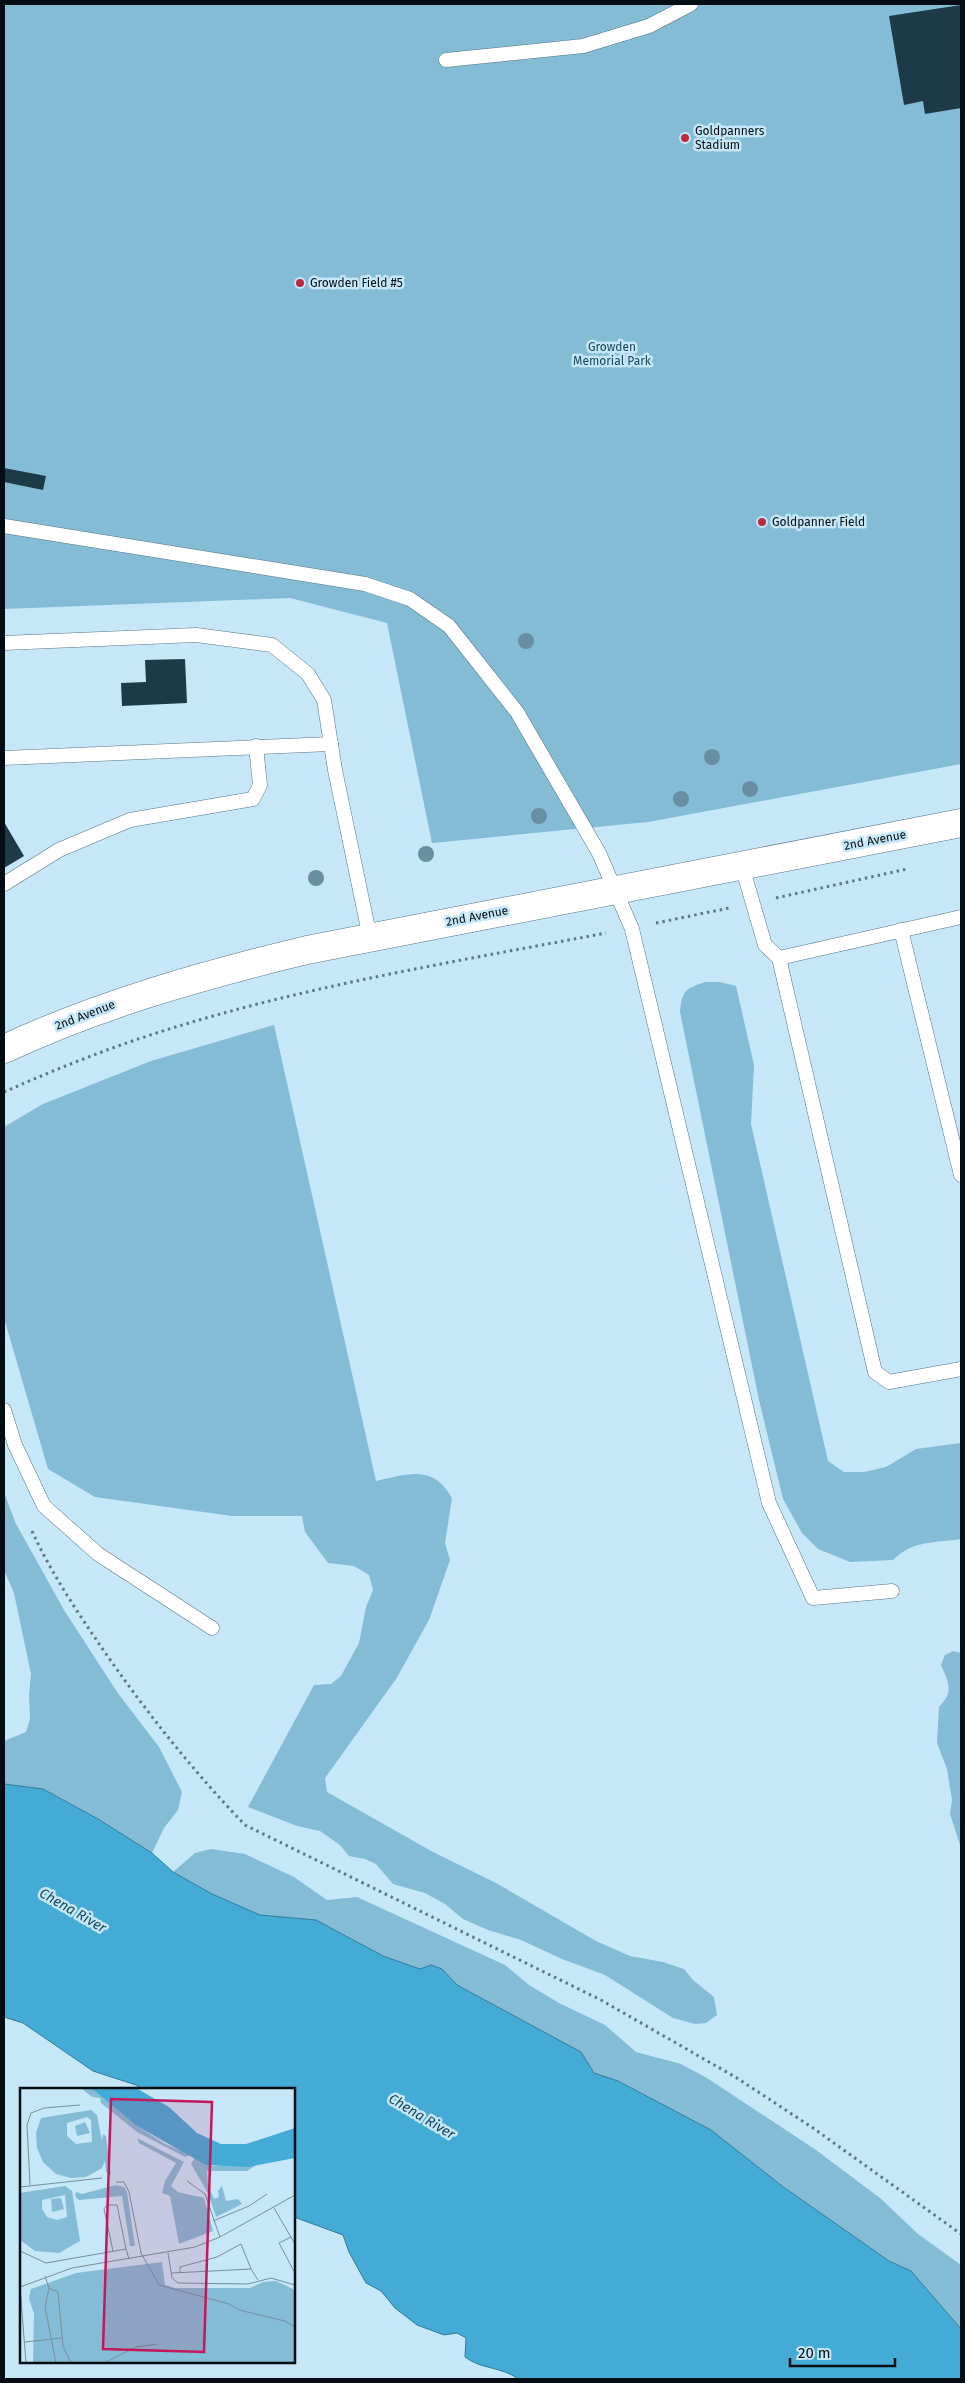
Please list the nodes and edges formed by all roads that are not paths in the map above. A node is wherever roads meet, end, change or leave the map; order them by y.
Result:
1 (691, 4) edge
2 (446, 60) dead end
3 (4, 526) edge
4 (4, 643) edge
5 (331, 744) junction
6 (256, 746) junction
7 (4, 758) edge
8 (961, 823) edge
9 (742, 866) junction
10 (4, 884) edge
11 (615, 890) junction
12 (961, 916) edge
13 (901, 930) junction
14 (370, 938) junction
15 (779, 958) junction
16 (4, 1049) edge
17 (961, 1175) edge
18 (961, 1369) edge
19 (4, 1410) edge
20 (892, 1591) dead end
21 (212, 1628) dead end

1 - 2 lane
3 - 11 lane
4 - 5 lane
5 - 6 lane
5 - 14 lane
6 - 7 lane
6 - 10 lane
8 - 9 street, 2nd Avenue
9 - 11 street, 2nd Avenue
9 - 15 lane
11 - 14 street, 2nd Avenue
11 - 20 lane
12 - 13 lane
13 - 15 lane
13 - 17 lane
14 - 16 street, 2nd Avenue
15 - 18 lane
19 - 21 lane

